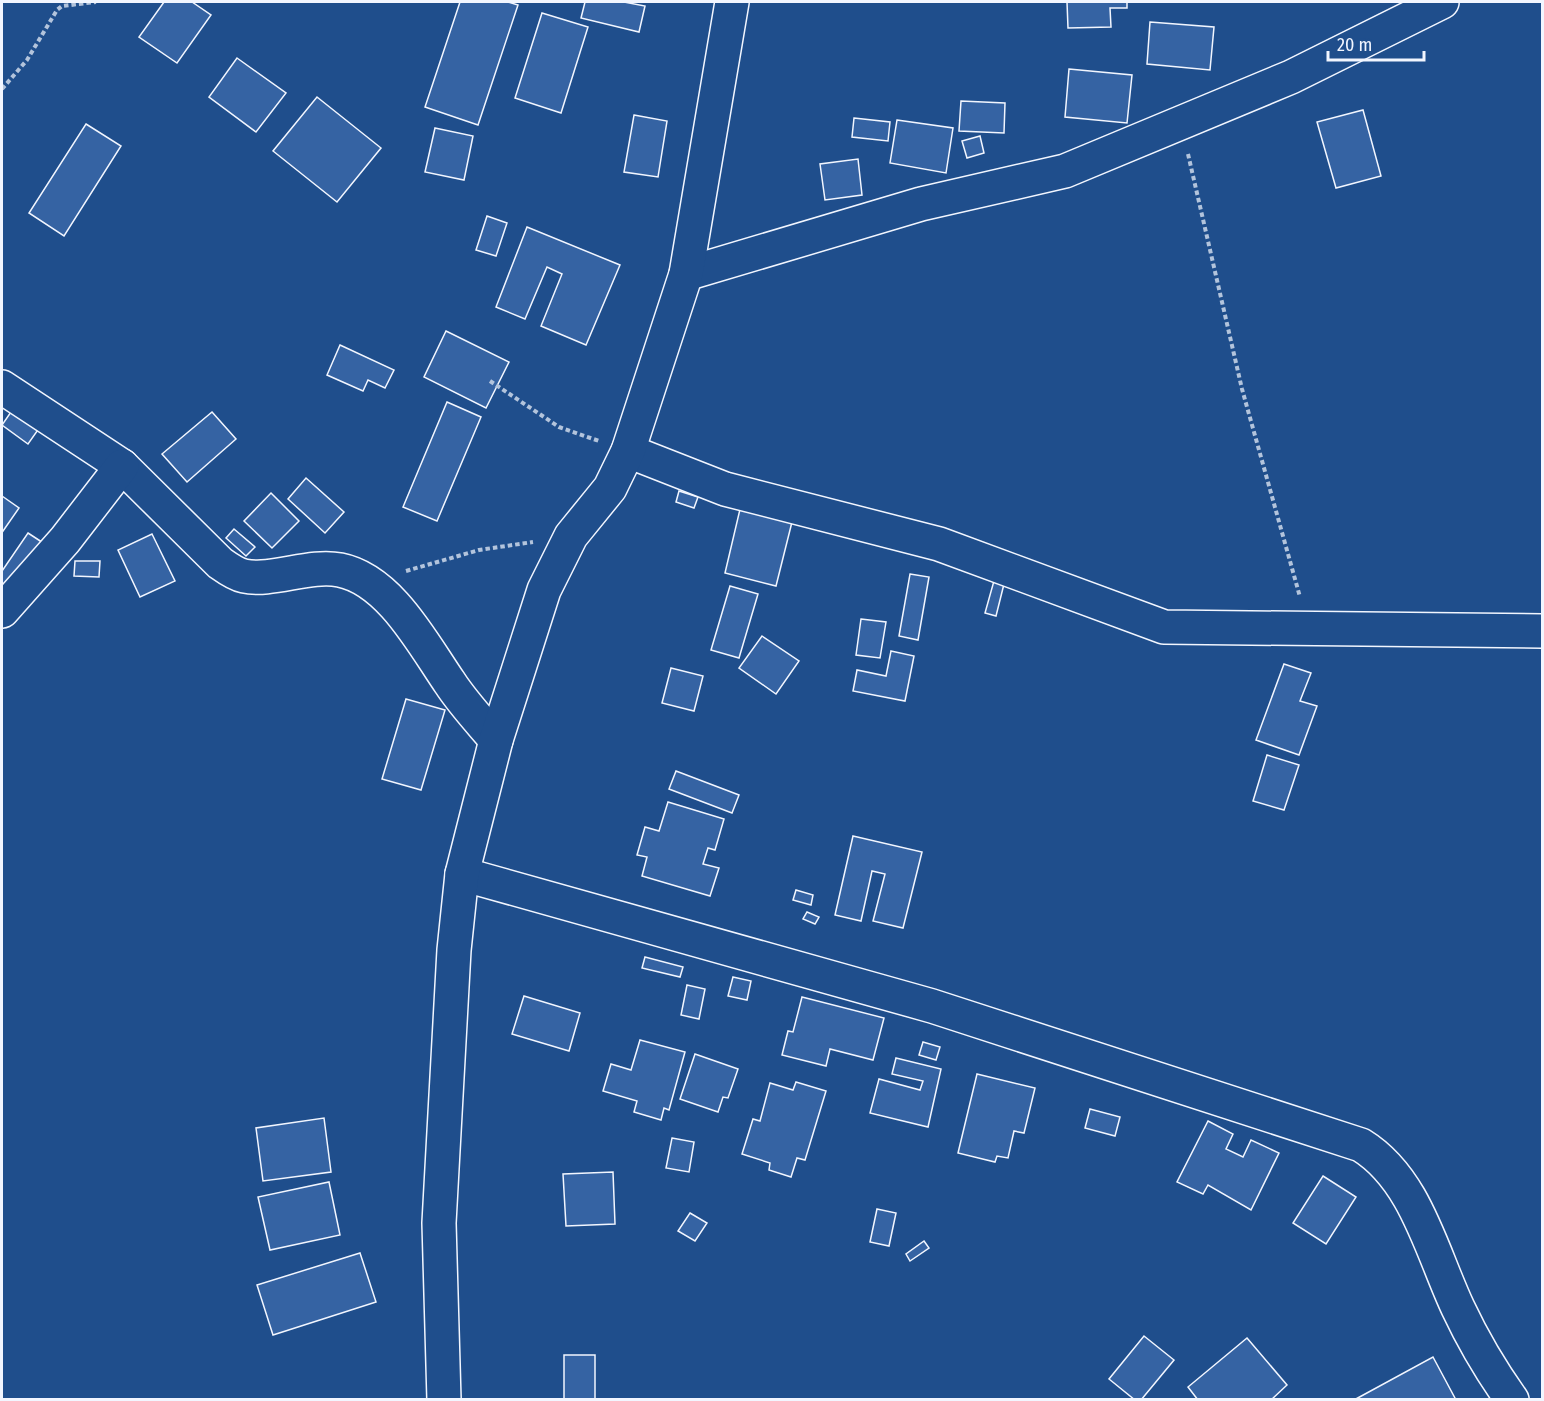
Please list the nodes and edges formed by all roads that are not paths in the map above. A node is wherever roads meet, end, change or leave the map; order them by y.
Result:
1 (732, 2) edge
2 (1442, 2) edge
3 (686, 274) junction
4 (2, 387) edge
5 (628, 451) junction
6 (122, 466) junction
7 (2, 611) edge
8 (1542, 632) edge
9 (496, 740) junction
10 (462, 874) junction
11 (444, 1400) edge
12 (1512, 1400) edge

1 - 3 street
2 - 3 street
3 - 5 street
4 - 6 street
5 - 8 street
5 - 9 street
6 - 7 street
6 - 9 street
9 - 10 street
10 - 11 street
10 - 12 street

